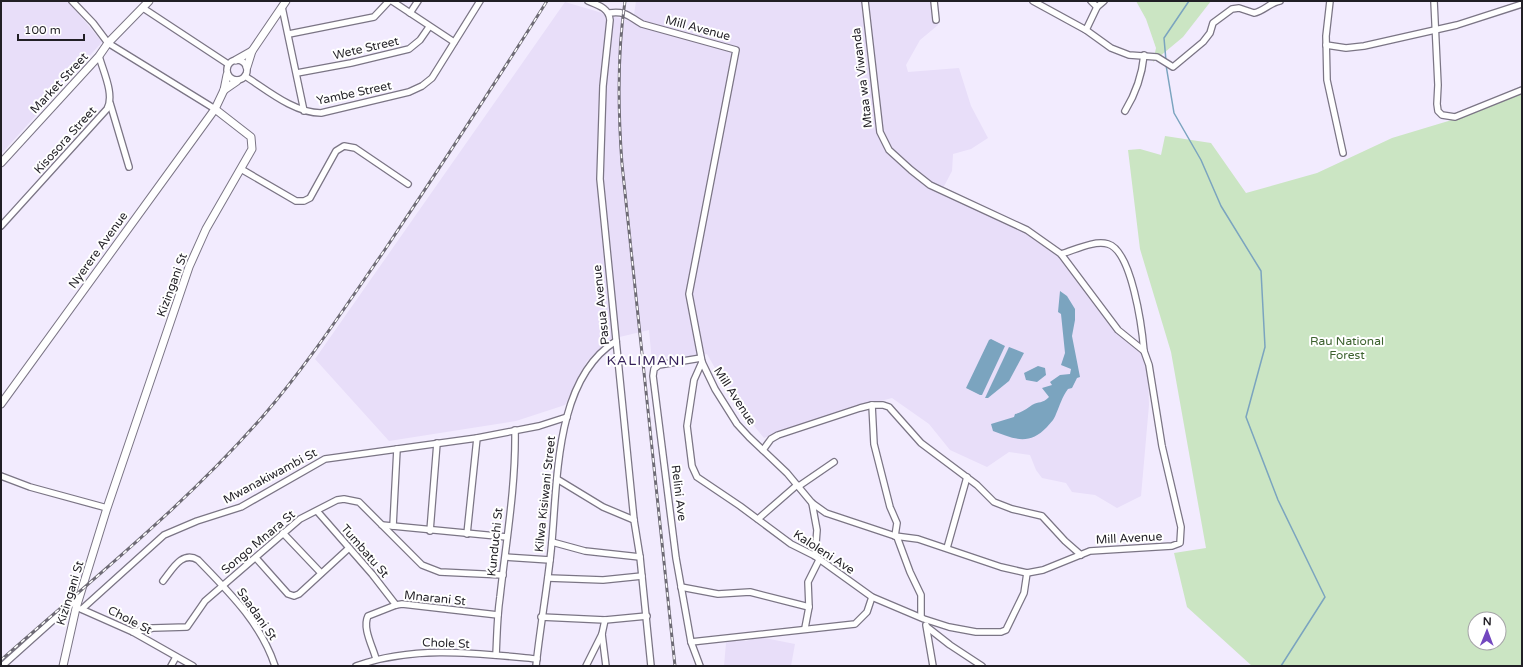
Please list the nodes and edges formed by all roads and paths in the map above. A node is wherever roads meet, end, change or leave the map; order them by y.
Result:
1 (72, 1) edge
2 (149, 1) edge
3 (389, 1) edge
4 (392, 1) edge
5 (418, 1) edge
6 (480, 1) edge
7 (588, 1) edge
8 (865, 1) edge
9 (934, 1) edge
10 (1033, 1) edge
11 (1091, 1) edge
12 (1104, 1) edge
13 (1277, 1) edge
14 (1330, 1) edge
15 (1434, 1) edge
16 (284, 4) edge
17 (1522, 4) edge
18 (1097, 7) junction
19 (143, 8) junction
20 (410, 13) junction
21 (609, 14) junction
22 (936, 20) dead end
23 (429, 26) junction
24 (1086, 30) junction
25 (1434, 30) junction
26 (289, 34) junction
27 (454, 42) junction
28 (108, 43) junction
29 (1326, 45) junction
30 (252, 51) junction
31 (1144, 55) junction
32 (99, 56) junction
33 (236, 60) junction
34 (228, 64) junction
35 (247, 67) junction
36 (297, 73) junction
37 (227, 75) junction
38 (245, 76) junction
39 (237, 81) junction
40 (224, 90) junction
41 (1522, 90) edge
42 (110, 103) junction
43 (215, 109) junction
44 (304, 111) junction
45 (1125, 111) dead end
46 (1343, 153) dead end
47 (1, 163) edge
48 (129, 166) dead end
49 (241, 170) junction
50 (408, 184) dead end
51 (1, 226) edge
52 (1061, 254) junction
53 (616, 341) junction
54 (1144, 351) junction
55 (701, 360) junction
56 (1, 404) edge
57 (872, 405) junction
58 (567, 416) junction
59 (515, 430) junction
60 (477, 438) junction
61 (437, 443) junction
62 (397, 449) junction
63 (763, 450) junction
64 (834, 462) dead end
65 (1, 476) edge
66 (967, 477) junction
67 (557, 479) junction
68 (798, 485) junction
69 (812, 503) junction
70 (107, 508) junction
71 (317, 512) junction
72 (758, 518) junction
73 (634, 520) junction
74 (382, 525) junction
75 (393, 526) junction
76 (430, 531) junction
77 (283, 533) junction
78 (467, 534) junction
79 (507, 537) junction
80 (896, 537) junction
81 (552, 542) junction
82 (348, 548) junction
83 (947, 548) junction
84 (1081, 555) junction
85 (506, 557) junction
86 (640, 557) junction
87 (256, 558) junction
88 (817, 558) junction
89 (550, 560) junction
90 (321, 573) junction
91 (1027, 573) junction
92 (504, 575) junction
93 (642, 576) junction
94 (548, 578) junction
95 (163, 581) dead end
96 (224, 586) junction
97 (681, 588) junction
98 (80, 596) junction
99 (872, 597) junction
100 (396, 605) junction
101 (809, 607) junction
102 (79, 608) junction
103 (498, 615) junction
104 (647, 616) junction
105 (541, 617) junction
106 (923, 618) junction
107 (605, 620) junction
108 (927, 626) junction
109 (805, 628) junction
110 (133, 632) junction
111 (602, 634) junction
112 (691, 642) junction
113 (496, 655) junction
114 (176, 657) junction
115 (376, 659) junction
116 (537, 660) junction
117 (2, 666) edge
118 (63, 666) edge
119 (171, 666) edge
120 (193, 666) edge
121 (275, 666) edge
122 (356, 666) edge
123 (536, 666) edge
124 (586, 666) edge
125 (606, 666) edge
126 (651, 666) edge
127 (700, 666) edge
128 (933, 666) edge
129 (982, 666) edge

1 - 28 street, Kizingani St
2 - 19 street, Market Street
3 - 26 street
4 - 20 street
5 - 20 street
6 - 27 street, Yambe Street
7 - 21 street
8 - 52 street, Mtaa wa Viwanda
9 - 22 street
10 - 24 street
11 - 18 street
12 - 18 street
13 - 31 street
14 - 29 street
15 - 25 street
16 - 26 street
16 - 30 street
17 - 25 street
18 - 24 street
19 - 28 street, Market Street
19 - 34 street
20 - 23 street
21 - 53 street, Pasua Avenue
21 - 55 street, Mill Avenue
23 - 27 street
23 - 36 street, Wete Street
24 - 31 street
25 - 29 street
25 - 41 street
26 - 36 street
27 - 44 street, Yambe Street
28 - 32 street, Market Street
28 - 43 street, Kizingani St
29 - 46 street
30 - 33 street
30 - 35 street
31 - 45 street
32 - 42 street, Kisosora Street
32 - 47 street, Market Street
33 - 34 street
33 - 35 street
34 - 37 street
35 - 38 street
36 - 44 street
37 - 39 street
37 - 40 street, Nyerere Avenue
38 - 39 street
38 - 44 street, Yambe Street
39 - 40 street
40 - 43 street, Nyerere Avenue
42 - 48 street
42 - 51 street, Kisosora Street
43 - 49 street, Kizingani St
43 - 56 street, Nyerere Avenue
49 - 50 street
49 - 70 street, Kizingani St
52 - 54 street, Mtaa wa Viwanda
52 - 54 street
53 - 58 street, Kilwa Kisiwani Street
53 - 73 street, Pasua Avenue
54 - 84 street, Mill Avenue
55 - 63 street, Mill Avenue
55 - 72 street, Kaloleni Ave
55 - 97 street, Relini Ave
57 - 63 street
57 - 66 street
57 - 80 street
58 - 59 street, Mwanakiwambi St
58 - 67 street, Kilwa Kisiwani Street
59 - 60 street, Mwanakiwambi St
59 - 79 street, Kunduchi St
60 - 61 street, Mwanakiwambi St
60 - 78 street
61 - 62 street, Mwanakiwambi St
61 - 76 street
62 - 75 street
62 - 102 street, Mwanakiwambi St
63 - 68 street, Mill Avenue
64 - 68 street
65 - 70 street
66 - 83 street
66 - 84 street
67 - 73 street
67 - 81 street, Kilwa Kisiwani Street
68 - 69 street, Mill Avenue
68 - 72 street
69 - 80 street, Mill Avenue
69 - 88 street
70 - 98 street, Kizingani St
71 - 74 street, Songo Mnara St
71 - 77 street, Songo Mnara St
71 - 82 street, Tumbatu St
72 - 88 street, Kaloleni Ave
73 - 86 street, Pasua Avenue
74 - 75 street
74 - 92 street, Songo Mnara St
75 - 76 street
76 - 78 street
77 - 87 street, Songo Mnara St
77 - 90 street
78 - 79 street
79 - 85 street, Kunduchi St
80 - 83 street, Mill Avenue
80 - 106 street
81 - 86 street
81 - 89 street, Kilwa Kisiwani Street
82 - 90 street
82 - 100 street, Tumbatu St
83 - 91 street, Mill Avenue
84 - 91 street, Mill Avenue
85 - 89 street
85 - 92 street, Kunduchi St
86 - 93 street, Pasua Avenue
87 - 90 street
87 - 96 street, Songo Mnara St
88 - 99 street, Kaloleni Ave
88 - 101 street
89 - 94 street, Kilwa Kisiwani Street
91 - 106 street, Kaloleni Ave
92 - 103 street, Kunduchi St
93 - 94 street
93 - 104 street, Pasua Avenue
94 - 105 street, Kilwa Kisiwani Street
95 - 96 street, Saadani St
96 - 110 street, Songo Mnara St
96 - 121 street, Saadani St
97 - 101 street
97 - 112 street, Relini Ave
98 - 102 street, Kizingani St
98 - 117 street
99 - 106 street, Kaloleni Ave
99 - 109 street
100 - 103 street, Mnarani St
100 - 115 street, Mnarani St
101 - 109 street
102 - 110 street, Chole St
102 - 118 street, Kizingani St
103 - 113 street, Kunduchi St
104 - 107 street
104 - 126 street, Pasua Avenue
105 - 107 street
105 - 116 street, Kilwa Kisiwani Street
106 - 108 street
107 - 111 street
108 - 128 street
108 - 129 street
109 - 112 street
110 - 114 street, Chole St
111 - 124 street
111 - 125 street
112 - 127 street, Relini Ave
113 - 115 street, Chole St
113 - 116 street, Chole St
114 - 119 street
114 - 120 street, Chole St
115 - 122 street, Chole St
116 - 123 street, Kilwa Kisiwani Street

